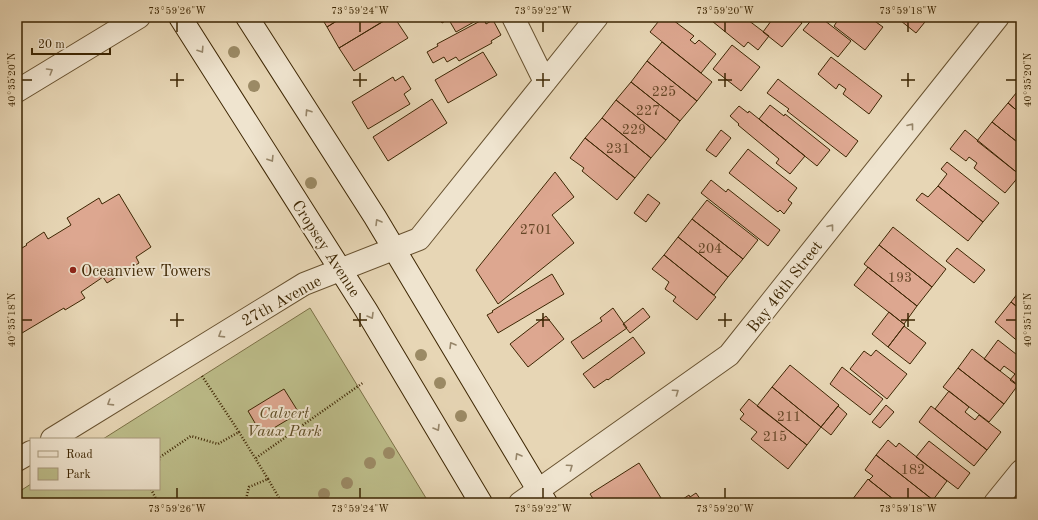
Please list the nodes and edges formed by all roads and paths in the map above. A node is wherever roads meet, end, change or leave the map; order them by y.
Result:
1 (139, 17) edge
2 (180, 17) edge
3 (247, 17) edge
4 (513, 17) edge
5 (597, 17) edge
6 (998, 17) edge
7 (545, 82) junction
8 (17, 91) edge
9 (394, 249) junction
10 (341, 270) junction
11 (200, 372) dead end
12 (364, 382) dead end
13 (239, 432) junction
14 (54, 438) edge
15 (30, 453) edge
16 (160, 457) edge
17 (256, 458) junction
18 (17, 460) edge
19 (1021, 471) edge
20 (268, 479) junction
21 (152, 490) edge
22 (542, 496) edge
23 (158, 503) edge
24 (245, 503) edge
25 (282, 503) edge
26 (481, 503) edge
27 (520, 503) edge
28 (996, 503) edge

8 -> 1 street
2 -> 10 street, Cropsey Avenue
9 -> 3 street
4 - 7 street
5 - 7 street, 27th Avenue
22 -> 6 street, Bay 46th Street
7 - 9 street, 27th Avenue
9 - 10 street, 27th Avenue
22 -> 9 street
10 -> 14 street, 27th Avenue
10 -> 26 street, Cropsey Avenue
11 - 13 path
12 - 17 path
13 - 16 path
13 - 17 path
15 - 18 street
17 - 20 path
19 - 28 street
20 - 24 path
20 - 25 path
21 - 23 path
22 - 27 street, Bay 46th Street

